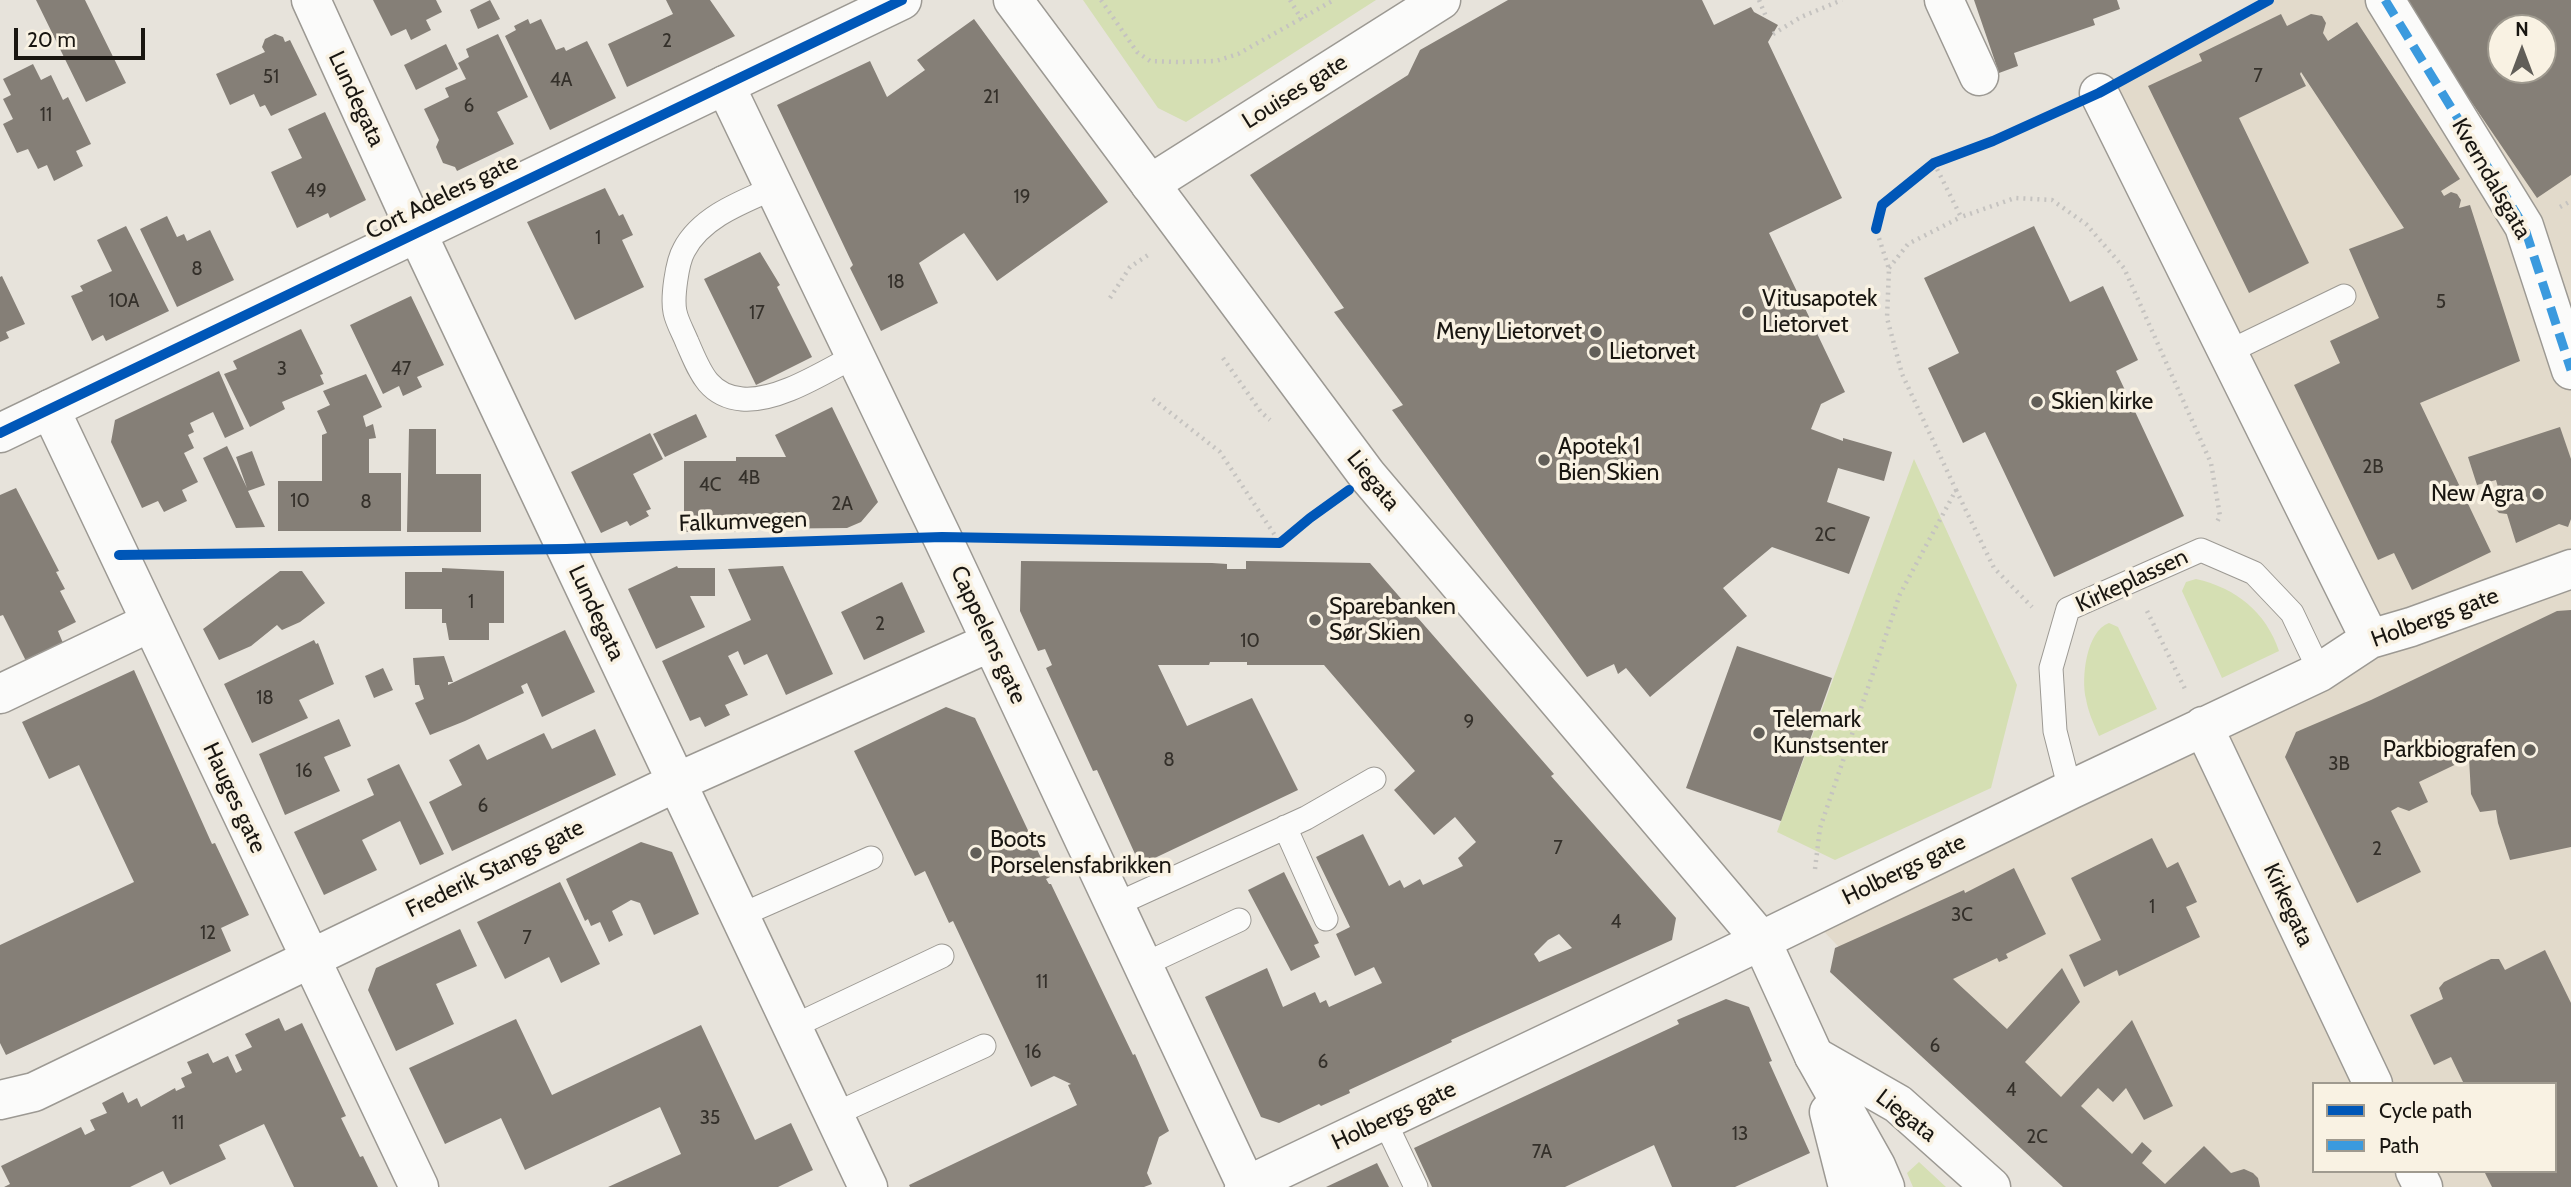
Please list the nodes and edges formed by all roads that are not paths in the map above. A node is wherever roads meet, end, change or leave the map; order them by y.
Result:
1 (311, 0) edge
2 (902, 0) edge
3 (1013, 0) edge
4 (1441, 0) edge
5 (1944, 0) edge
6 (2385, 0) edge
7 (1979, 76) dead end
8 (725, 85) junction
9 (2099, 93) dead end
10 (1150, 184) junction
11 (774, 188) junction
12 (417, 233) junction
13 (2344, 296) dead end
14 (2228, 352) junction
15 (855, 356) junction
16 (2571, 370) edge
17 (50, 409) junction
18 (0, 433) edge
19 (2571, 569) edge
20 (151, 622) junction
21 (2371, 639) junction
22 (991, 642) junction
23 (2320, 672) junction
24 (0, 694) edge
25 (2195, 710) junction
26 (1374, 779) dead end
27 (677, 782) junction
28 (2070, 790) junction
29 (1285, 827) junction
30 (871, 858) dead end
31 (1115, 905) junction
32 (739, 916) junction
33 (1326, 919) dead end
34 (1239, 920) dead end
35 (1761, 940) junction
36 (942, 956) dead end
37 (310, 957) junction
38 (1143, 965) junction
39 (792, 1027) junction
40 (984, 1046) dead end
41 (1814, 1056) junction
42 (2372, 1082) edge
43 (0, 1100) edge
44 (833, 1115) junction
45 (1384, 1120) junction
46 (419, 1187) edge
47 (867, 1187) edge
48 (1246, 1187) edge
49 (1416, 1187) edge
50 (1848, 1187) edge
51 (1885, 1187) edge
52 (1991, 1187) edge

1 - 12 street, Lundegata
2 - 8 street, Cort Adelers gate
3 - 10 street, Liegata
4 - 10 street, Louises gate
5 - 7 street
6 - 16 street, Kverndalsgata
8 - 11 street, Cappelens gate
8 - 12 street, Cort Adelers gate
9 - 14 street
10 - 35 street, Liegata
11 - 15 street, Cappelens gate
11 - 15 lane
12 - 17 street, Cort Adelers gate
12 - 27 street, Lundegata
13 - 14 lane
14 - 21 street
15 - 22 street, Cappelens gate
17 - 18 street, Cort Adelers gate
17 - 20 street, Hauges gate
19 - 21 street, Holbergs gate
20 - 24 street
20 - 37 street, Hauges gate
21 - 23 street, Holbergs gate
22 - 27 street, Frederik Stangs gate
22 - 31 street, Cappelens gate
23 - 25 street, Holbergs gate
23 - 28 lane, Kirkeplassen
25 - 28 street, Holbergs gate
25 - 42 street, Kirkegata
26 - 29 lane
27 - 32 street, Lundegata
27 - 37 street, Frederik Stangs gate
28 - 35 street, Holbergs gate
29 - 31 lane
29 - 33 lane
30 - 32 lane
31 - 38 street, Cappelens gate
32 - 39 street, Lundegata
34 - 38 lane
35 - 41 street, Liegata
35 - 45 street, Holbergs gate
36 - 39 lane
37 - 43 street, Frederik Stangs gate
37 - 46 street, Hauges gate
38 - 48 street, Cappelens gate
39 - 44 street, Lundegata
40 - 44 lane
41 - 50 street
41 - 51 street
41 - 52 street, Liegata
44 - 47 street, Lundegata
45 - 48 street, Holbergs gate
45 - 49 lane

